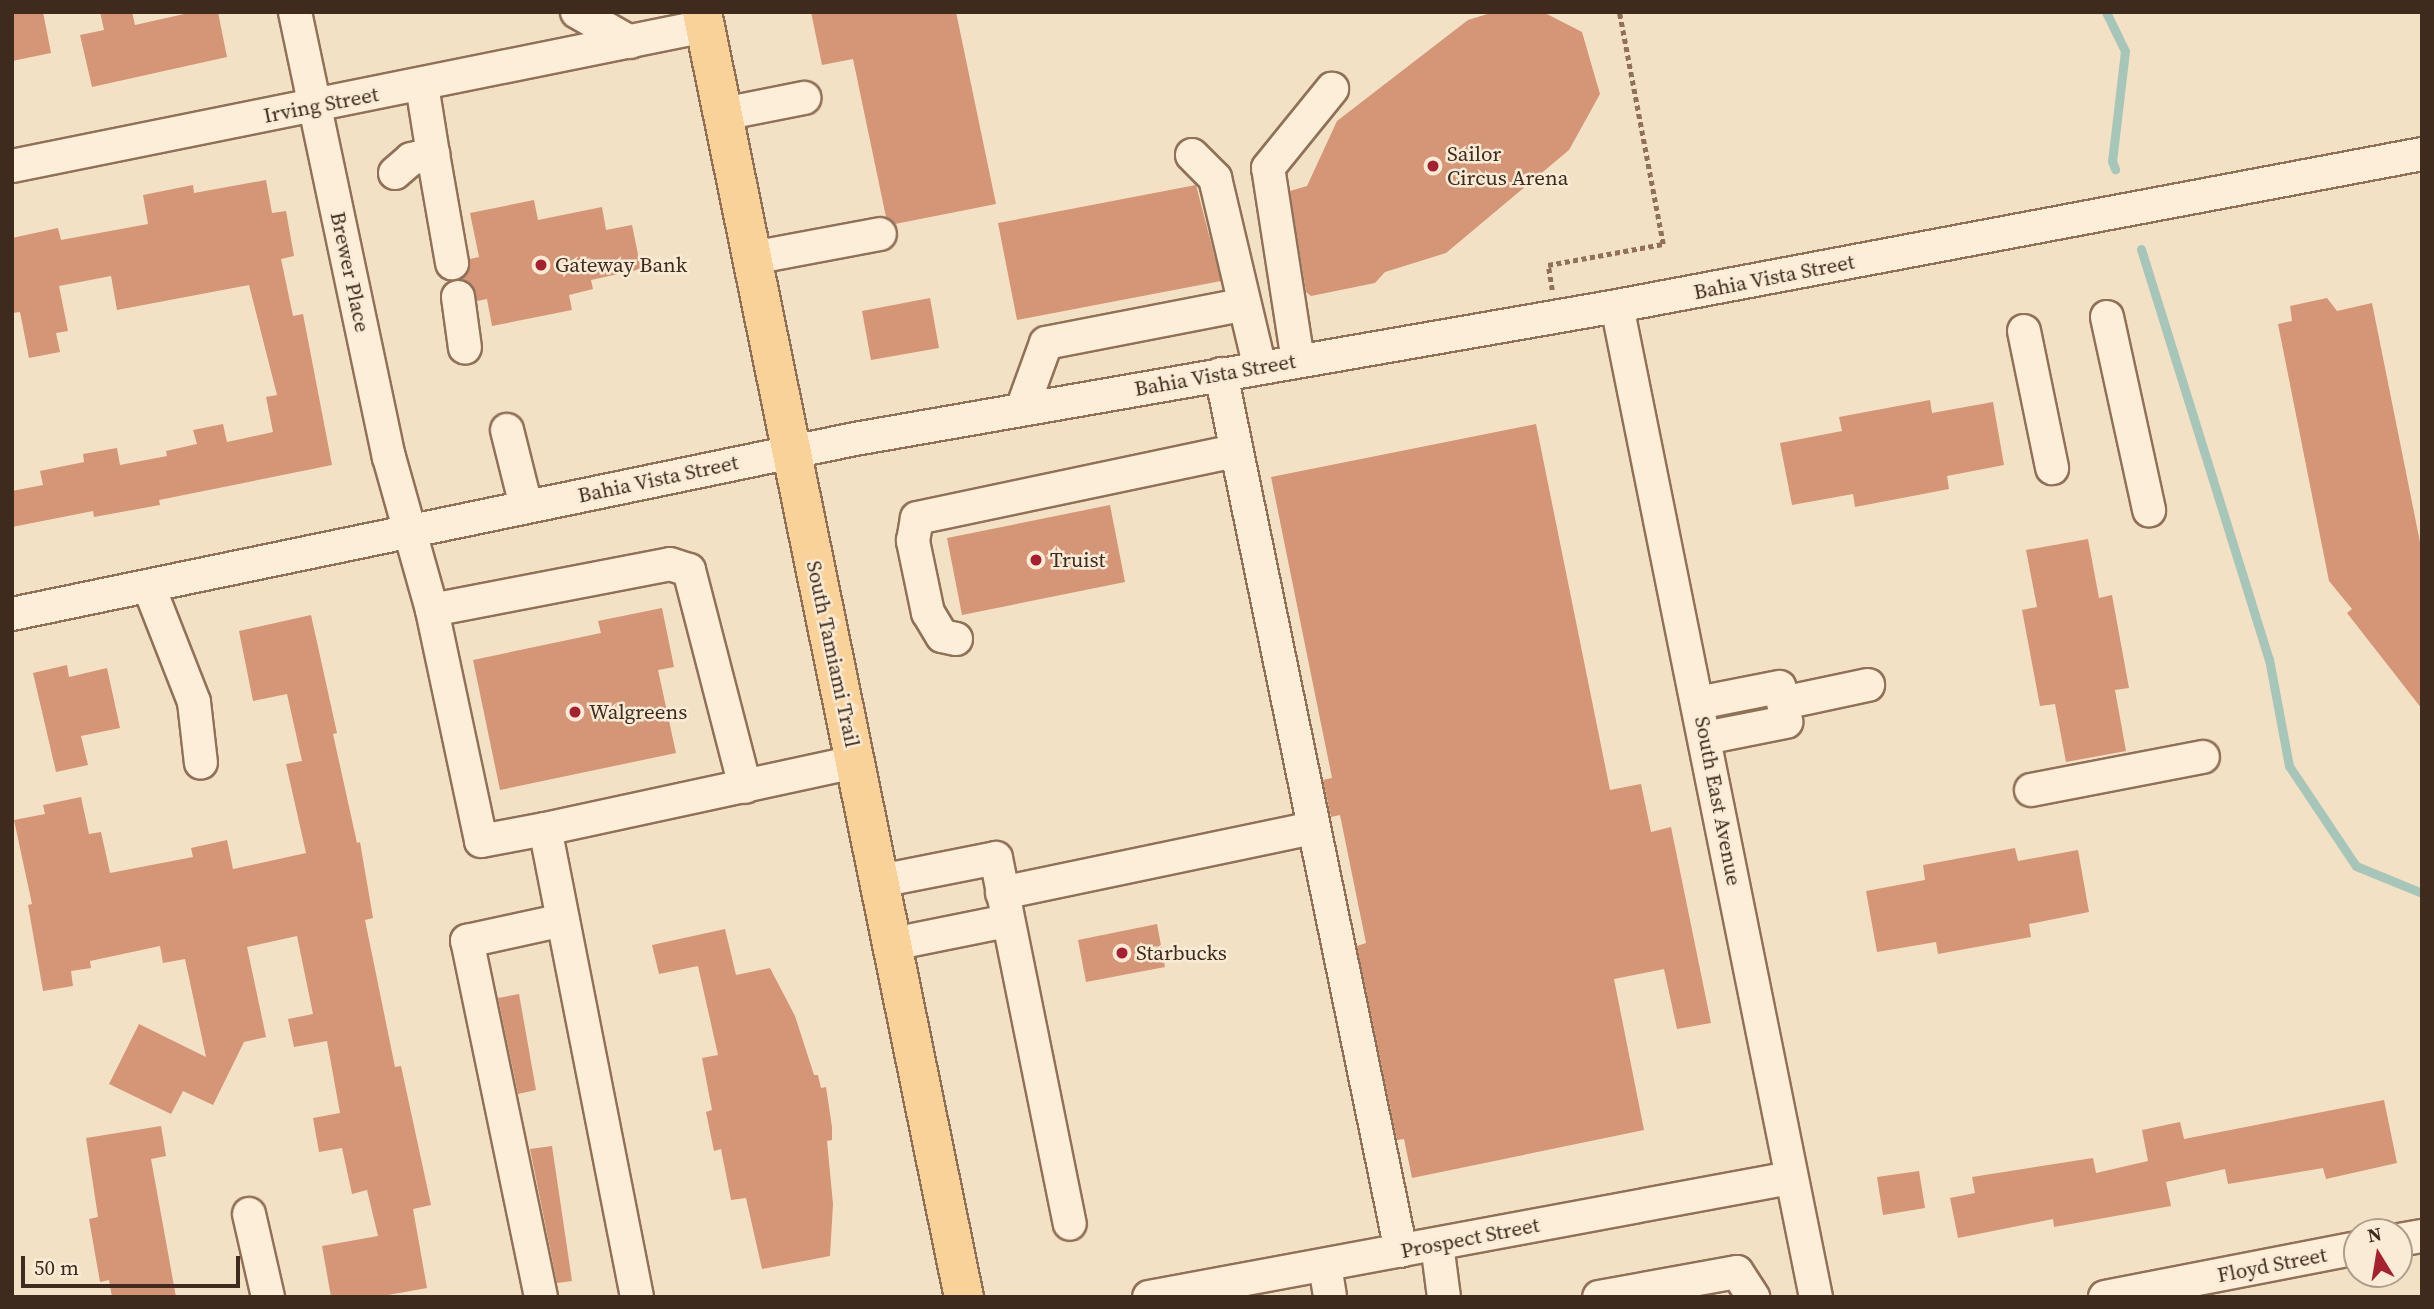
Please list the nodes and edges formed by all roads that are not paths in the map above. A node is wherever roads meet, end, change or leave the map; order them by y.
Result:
1 (295, 12) edge
2 (577, 12) edge
3 (703, 19) edge
4 (630, 42) junction
5 (422, 85) junction
6 (1332, 89) dead end
7 (804, 98) dead end
8 (314, 107) junction
9 (723, 114) junction
10 (433, 154) junction
11 (2422, 154) edge
12 (1192, 155) dead end
13 (12, 166) edge
14 (395, 173) dead end
15 (880, 234) dead end
16 (752, 258) junction
17 (452, 263) dead end
18 (458, 296) dead end
19 (1242, 305) junction
20 (1617, 306) junction
21 (2107, 317) dead end
22 (2024, 331) dead end
23 (465, 348) dead end
24 (1298, 361) junction
25 (1260, 368) junction
26 (1221, 374) junction
27 (1022, 409) junction
28 (508, 430) dead end
29 (792, 451) junction
30 (1236, 451) junction
31 (2052, 468) dead end
32 (526, 506) junction
33 (2149, 510) dead end
34 (407, 532) junction
35 (149, 587) junction
36 (432, 610) junction
37 (12, 614) edge
38 (956, 639) dead end
39 (1868, 685) dead end
40 (1698, 703) junction
41 (1783, 704) junction
42 (1705, 738) junction
43 (2203, 757) dead end
44 (855, 762) junction
45 (201, 763) dead end
46 (744, 787) junction
47 (2031, 790) dead end
48 (1314, 828) junction
49 (545, 829) junction
50 (880, 881) junction
51 (1005, 907) junction
52 (563, 920) junction
53 (892, 944) junction
54 (1790, 1178) junction
55 (249, 1214) dead end
56 (1070, 1224) dead end
57 (1437, 1244) junction
58 (1401, 1251) junction
59 (2343, 1251) edge
60 (1325, 1265) junction
61 (1238, 1289) edge
62 (268, 1297) edge
63 (541, 1297) edge
64 (637, 1297) edge
65 (964, 1297) edge
66 (1149, 1297) edge
67 (1330, 1297) edge
68 (1444, 1297) edge
69 (1599, 1297) edge
70 (1753, 1297) edge
71 (1816, 1297) edge
72 (2105, 1297) edge

1 - 8 street, Brewer Place
2 - 4 street
3 - 4 street, Irving Street
3 - 9 main road, South Tamiami Trail
4 - 5 street, Irving Street
5 - 8 street, Irving Street
5 - 10 street
6 - 24 street
7 - 9 street
8 - 13 street, Irving Street
8 - 34 street, Brewer Place
9 - 16 main road, South Tamiami Trail
10 - 14 street
10 - 17 street
11 - 20 street, Bahia Vista Street
12 - 19 street
15 - 16 street
16 - 29 main road, South Tamiami Trail
18 - 23 street
19 - 25 street
19 - 27 street
20 - 24 street, Bahia Vista Street
20 - 40 street, South East Avenue
21 - 33 street
22 - 31 street
24 - 25 street, Bahia Vista Street
25 - 26 street, Bahia Vista Street
26 - 27 street, Bahia Vista Street
26 - 30 street
27 - 29 street, Bahia Vista Street
28 - 32 street
29 - 32 street, Bahia Vista Street
29 - 44 main road, South Tamiami Trail
30 - 38 street
30 - 48 street
32 - 34 street, Bahia Vista Street
34 - 35 street, Bahia Vista Street
34 - 36 street, Brewer Place
35 - 37 street, Bahia Vista Street
35 - 45 street
36 - 46 street
36 - 49 street, Brewer Place
39 - 41 street
40 - 41 street
40 - 42 street, South East Avenue
41 - 42 street
42 - 54 street, South East Avenue
43 - 47 street
44 - 46 street
44 - 50 main road, South Tamiami Trail
46 - 49 street
48 - 51 street
48 - 58 street
49 - 52 street
50 - 51 street
50 - 53 main road, South Tamiami Trail
51 - 53 street
51 - 56 street
52 - 63 street
52 - 64 street
53 - 65 main road, South Tamiami Trail
54 - 57 street, Prospect Street
54 - 71 street, South East Avenue
55 - 62 street
57 - 58 street, Prospect Street
57 - 68 street
58 - 60 street, Prospect Street
59 - 72 street, Floyd Street
60 - 61 street, Prospect Street
60 - 67 street
61 - 66 street, Prospect Street
69 - 70 street

